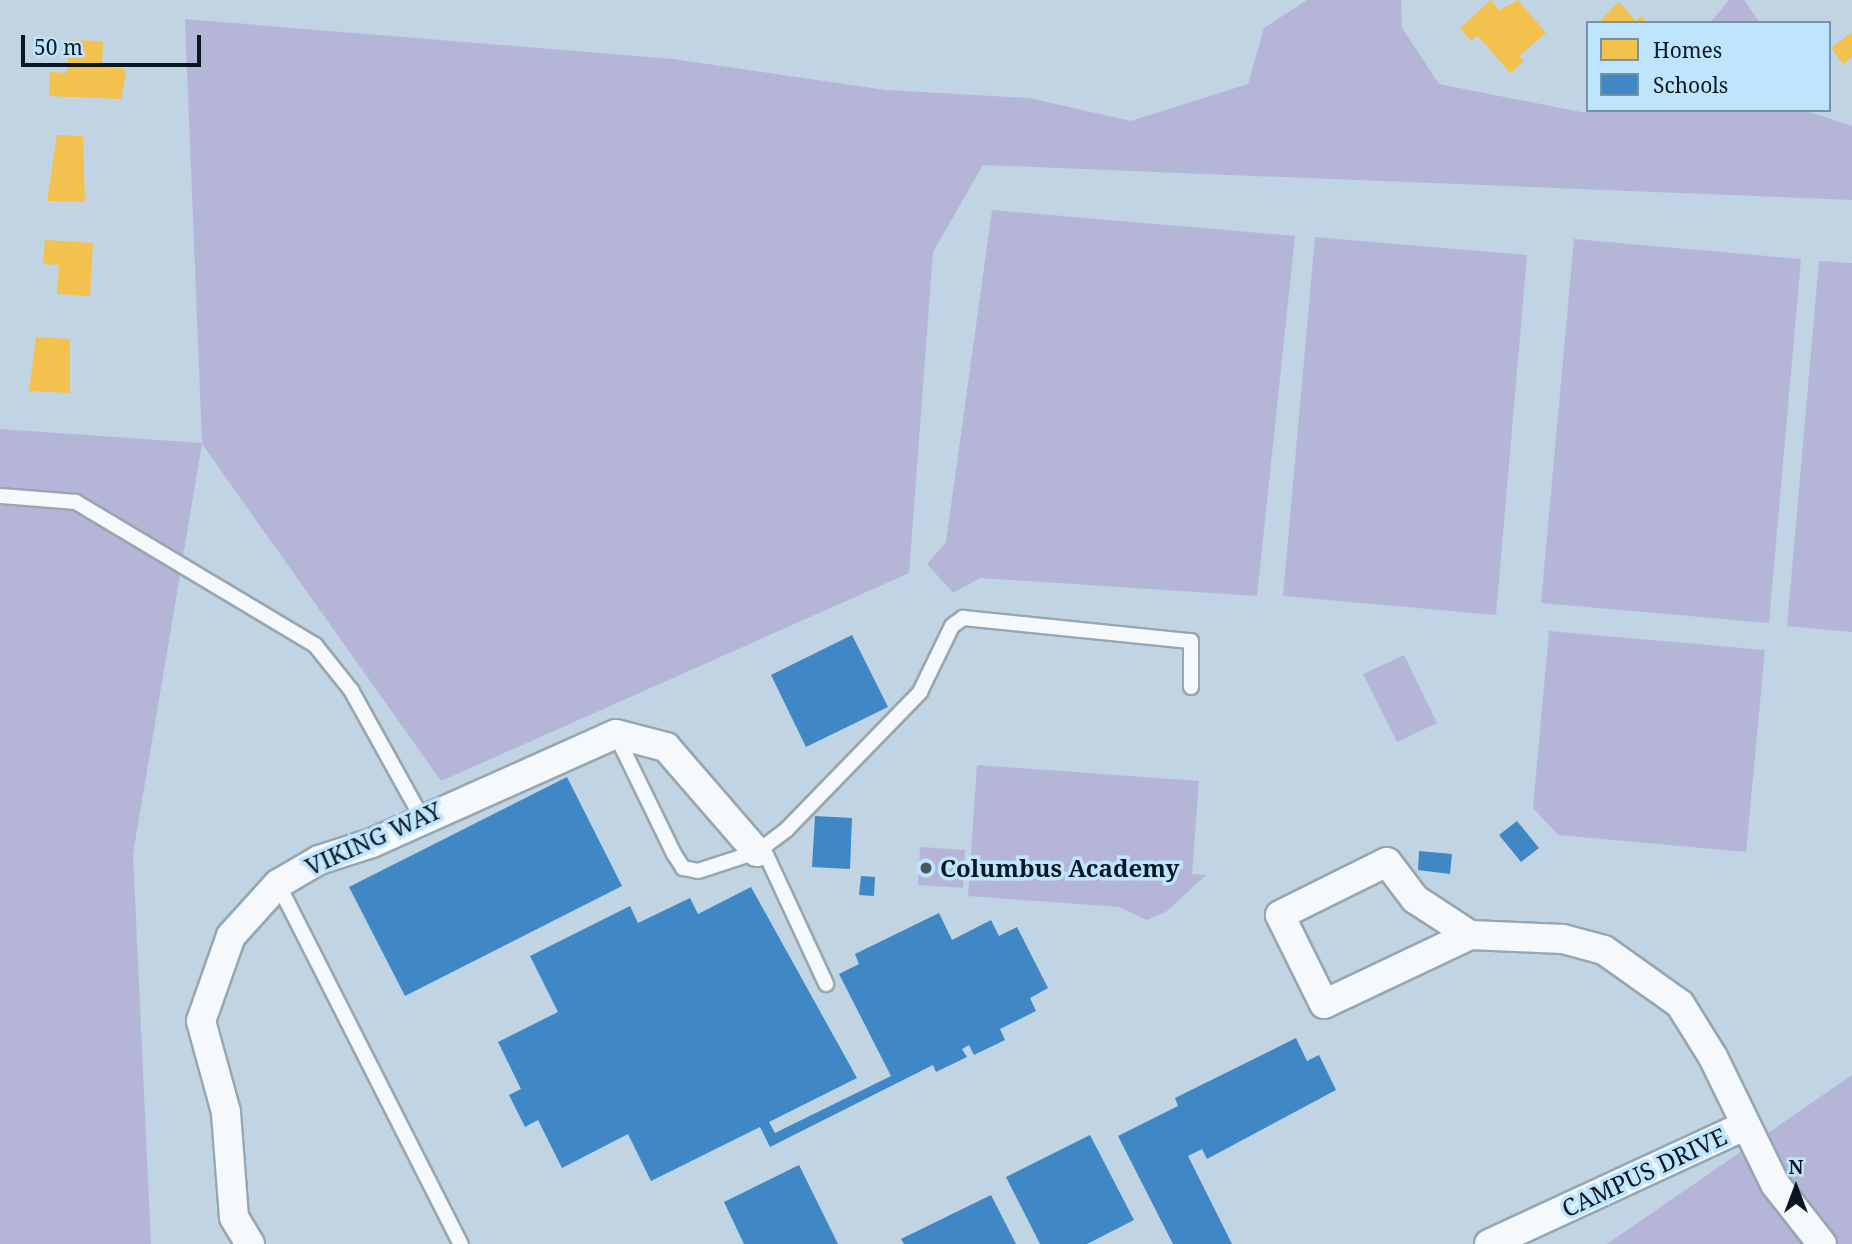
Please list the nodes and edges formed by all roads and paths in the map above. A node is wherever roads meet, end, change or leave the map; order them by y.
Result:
1 (0, 496) edge
2 (1191, 687) dead end
3 (616, 734) junction
4 (422, 818) junction
5 (760, 850) junction
6 (278, 884) junction
7 (1470, 935) junction
8 (826, 984) dead end
9 (1746, 1125) junction
10 (250, 1244) edge
11 (461, 1244) edge
12 (1489, 1244) edge
13 (1822, 1244) edge

1 - 4 lane
2 - 5 lane
3 - 4 street, VIKING WAY
3 - 5 street
3 - 5 lane
4 - 6 street, VIKING WAY
5 - 8 lane
6 - 10 street, VIKING WAY
6 - 11 lane
7 - 7 street
7 - 9 street
9 - 12 street, CAMPUS DRIVE
9 - 13 street, CAMPUS DRIVE

